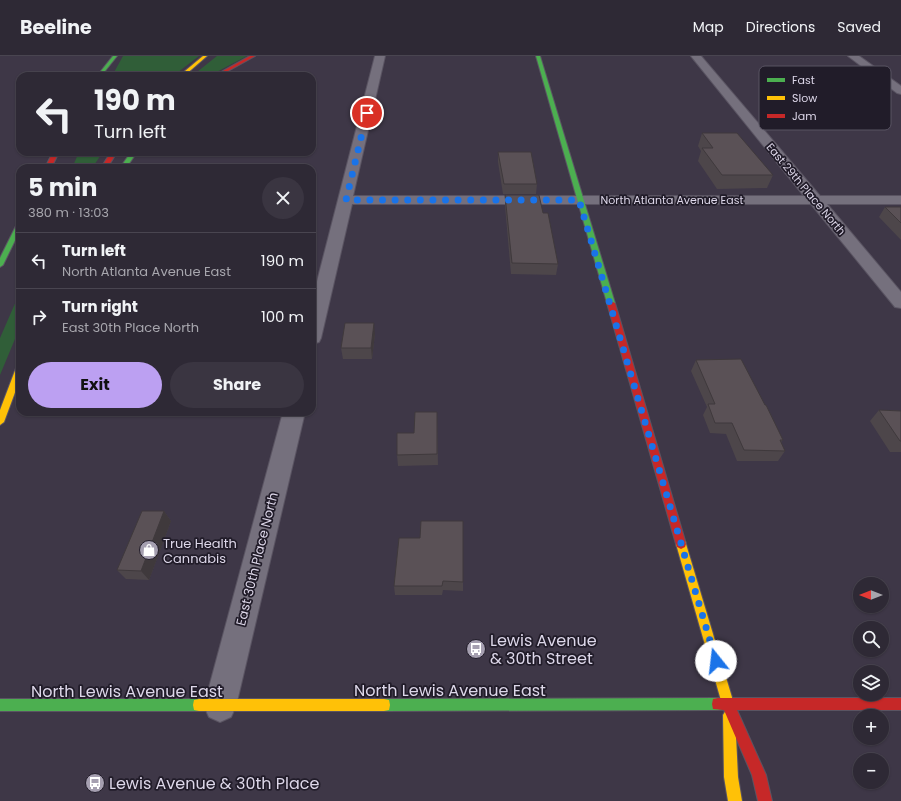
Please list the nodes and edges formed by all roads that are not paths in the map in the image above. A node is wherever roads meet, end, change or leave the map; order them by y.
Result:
1 (104, 56) edge
2 (115, 56) edge
3 (205, 56) edge
4 (253, 56) edge
5 (380, 56) edge
6 (538, 56) edge
7 (696, 56) edge
8 (853, 56) edge
9 (867, 66) edge
10 (98, 72) edge
11 (100, 72) edge
12 (186, 72) edge
13 (223, 72) edge
14 (891, 84) edge
15 (901, 91) edge
16 (346, 200) junction
17 (579, 200) junction
18 (815, 200) junction
19 (901, 200) edge
20 (16, 232) edge
21 (0, 265) edge
22 (901, 303) edge
23 (316, 322) edge
24 (16, 379) edge
25 (293, 416) edge
26 (0, 422) edge
27 (728, 704) junction
28 (901, 704) edge
29 (0, 705) edge
30 (220, 706) junction
31 (735, 801) edge
32 (765, 801) edge

1 - 10 main road
2 - 11 main road
3 - 12 main road
4 - 13 main road
5 - 16 street
6 - 17 main road
7 - 18 street, East 29th Place North
8 - 9 street
14 - 15 street
16 - 17 street, North Atlanta Avenue East
16 - 23 street
17 - 18 street, North Atlanta Avenue East
17 - 27 main road
18 - 19 street, North Atlanta Avenue East
18 - 22 street, East 29th Place North
20 - 21 main road
24 - 26 main road
25 - 30 street, East 30th Place North
27 - 28 main road, North Lewis Avenue East
27 - 30 main road, North Lewis Avenue East
27 - 31 main road
27 - 32 main road
29 - 30 main road, North Lewis Avenue East

